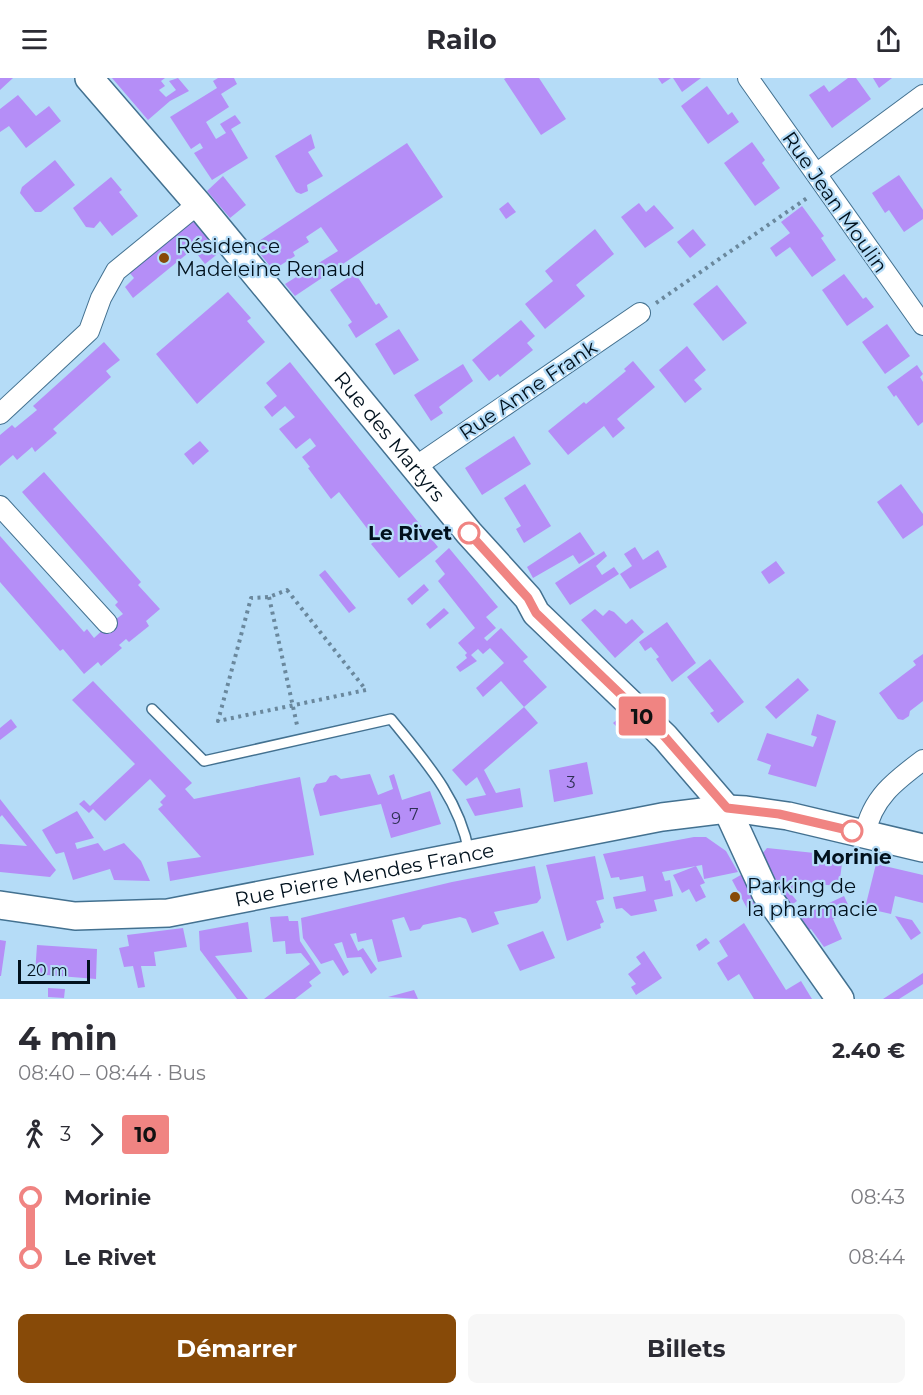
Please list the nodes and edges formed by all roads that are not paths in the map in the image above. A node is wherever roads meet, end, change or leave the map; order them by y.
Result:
1 (89, 78) edge
2 (748, 78) edge
3 (923, 95) edge
4 (820, 180) junction
5 (198, 204) junction
6 (640, 314) road end
7 (923, 325) edge
8 (0, 414) edge
9 (415, 467) junction
10 (0, 507) edge
11 (107, 623) dead end
12 (152, 709) dead end
13 (923, 760) edge
14 (727, 808) junction
15 (865, 834) junction
16 (923, 848) edge
17 (470, 855) junction
18 (0, 905) edge
19 (840, 999) edge

1 - 5 street, Rue des Martyrs
2 - 4 street, Rue Jean Moulin
3 - 4 street
4 - 7 street, Rue Jean Moulin
5 - 8 street
5 - 9 street, Rue des Martyrs
6 - 9 street, Rue Anne Frank
9 - 14 street, Rue des Martyrs
10 - 11 street
12 - 17 lane
13 - 15 street
14 - 15 street, Rue Pierre Mendes France
14 - 17 street, Rue Pierre Mendes France
14 - 19 street
15 - 16 street, Rue Pierre Mendes France
17 - 18 street, Rue Pierre Mendes France

